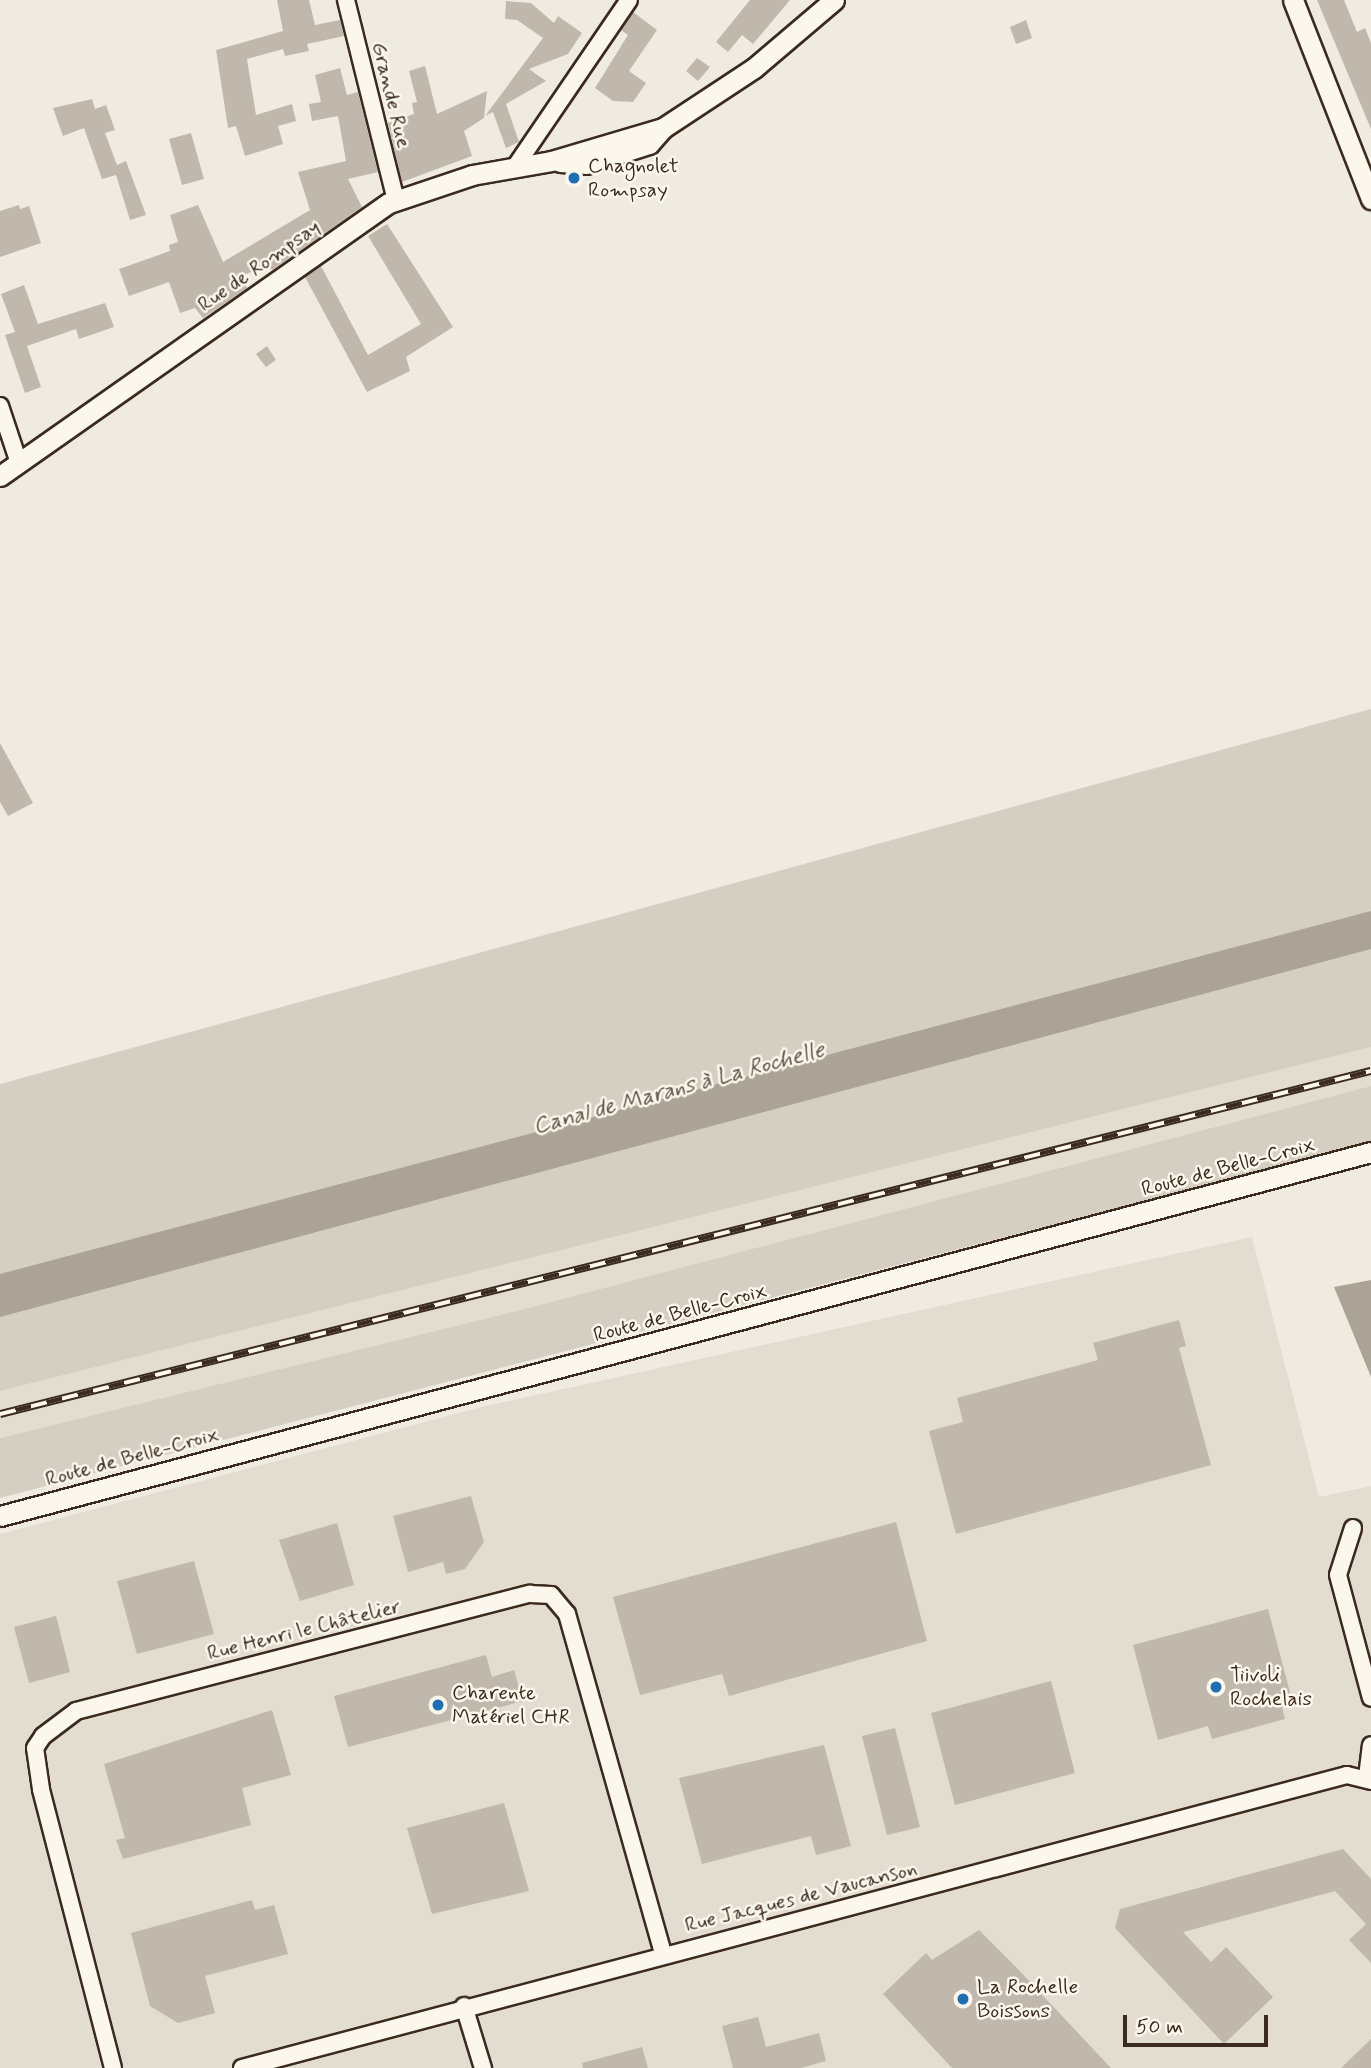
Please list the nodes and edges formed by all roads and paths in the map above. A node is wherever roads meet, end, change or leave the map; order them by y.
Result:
1 (346, 0) edge
2 (629, 0) edge
3 (834, 0) edge
4 (1293, 0) edge
5 (515, 167) junction
6 (1371, 199) edge
7 (396, 200) junction
8 (0, 406) edge
9 (19, 463) junction
10 (0, 476) edge
11 (1371, 1152) edge
12 (0, 1516) edge
13 (1353, 1528) dead end
14 (1371, 1698) edge
15 (1371, 1745) edge
16 (1369, 1779) edge
17 (663, 1954) junction
18 (464, 2006) junction
19 (113, 2068) edge
20 (242, 2068) edge
21 (483, 2068) edge

1 - 7 street, Grande Rue
2 - 5 street
3 - 5 street, Rue de Rompsay
4 - 6 street
5 - 7 street, Rue de Rompsay
7 - 9 street, Rue de Rompsay
8 - 9 street
9 - 10 street, Rue de Rompsay
11 - 12 street, Route de Belle-Croix
13 - 14 street
15 - 16 street
16 - 17 street, Rue Jacques de Vaucanson
17 - 18 street, Rue Jacques de Vaucanson
17 - 19 street, Rue Henri le Châtelier
18 - 20 street, Rue Jacques de Vaucanson
18 - 21 street

